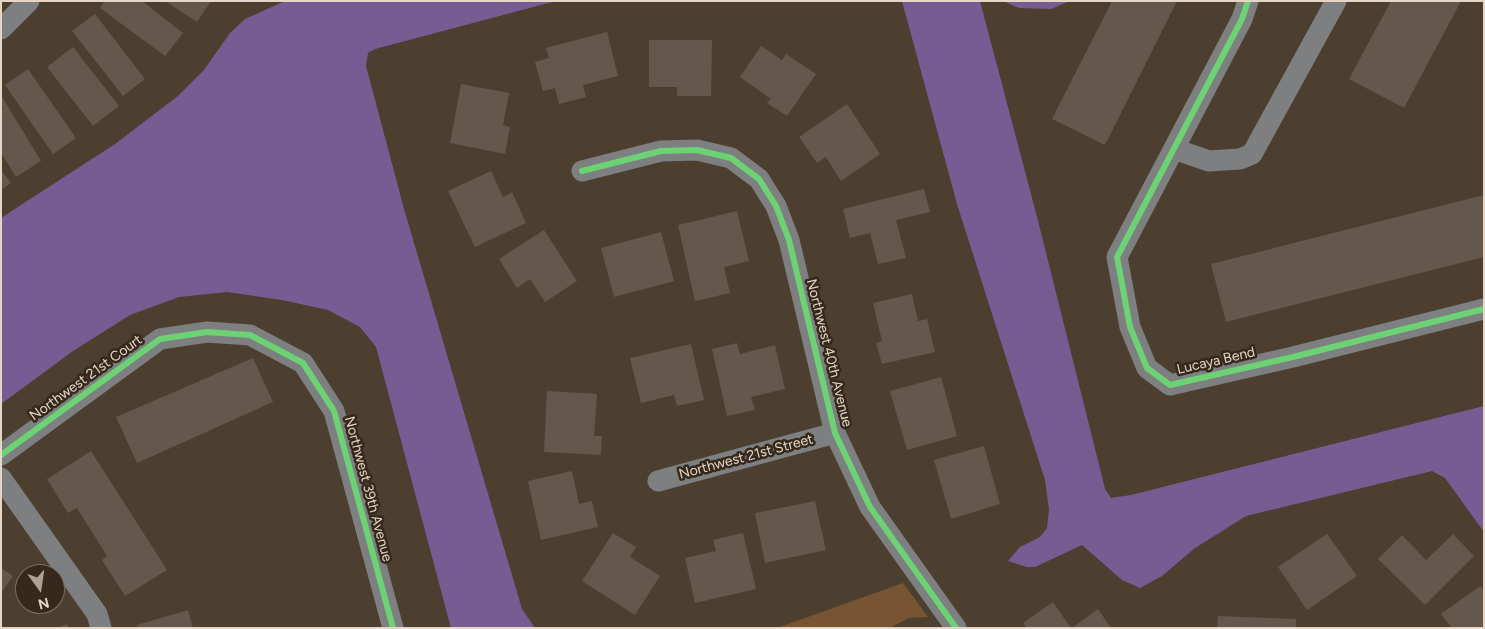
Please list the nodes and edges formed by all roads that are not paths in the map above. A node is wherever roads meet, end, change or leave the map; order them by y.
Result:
1 (29, 1) edge
2 (1248, 1) edge
3 (1336, 1) edge
4 (1, 28) edge
5 (1174, 149) junction
6 (582, 171) dead end
7 (1484, 309) edge
8 (250, 335) joint
9 (835, 433) junction
10 (1, 455) edge
11 (1, 478) edge
12 (658, 481) dead end
13 (100, 628) edge
14 (393, 628) edge
15 (956, 628) edge

1 - 4 street
2 - 5 street, Lucaya Bend
3 - 5 street
5 - 7 street, Lucaya Bend
6 - 9 street, Northwest 40th Avenue
8 - 10 street, Northwest 21st Court
8 - 14 street, Northwest 39th Avenue
9 - 12 street, Northwest 21st Street
9 - 15 street, Northwest 40th Avenue
11 - 13 street

